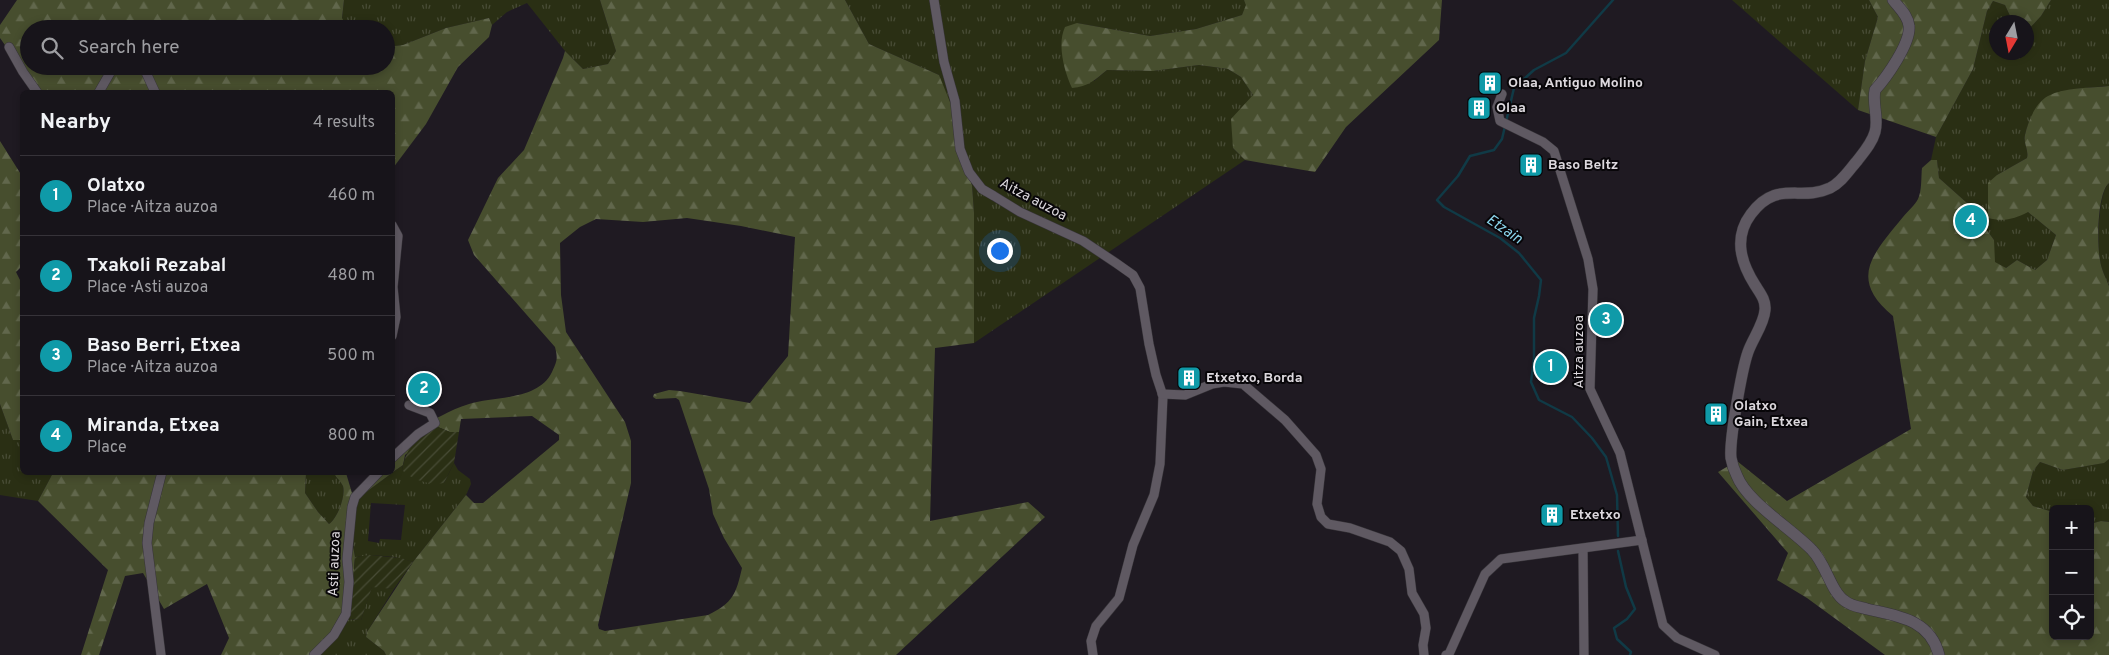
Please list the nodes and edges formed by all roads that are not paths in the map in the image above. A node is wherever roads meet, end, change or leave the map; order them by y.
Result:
1 (934, 0) edge
2 (1893, 0) edge
3 (9, 46) dead end
4 (20, 66) edge
5 (25, 75) edge
6 (109, 75) edge
7 (147, 75) edge
8 (36, 90) edge
9 (100, 90) edge
10 (154, 90) edge
11 (1502, 94) dead end
12 (395, 230) edge
13 (395, 267) edge
14 (395, 307) edge
15 (395, 322) edge
16 (1162, 394) junction
17 (409, 405) dead end
18 (395, 455) edge
19 (161, 475) edge
20 (376, 475) edge
21 (1642, 540) junction
22 (1583, 549) junction
23 (161, 655) edge
24 (314, 655) edge
25 (1093, 655) edge
26 (1424, 655) edge
27 (1446, 655) edge
28 (1584, 655) edge
29 (1715, 655) edge
30 (1939, 655) edge

1 - 16 street, Aitza auzoa
2 - 30 street
3 - 4 street
5 - 8 street
6 - 9 street
7 - 10 street
11 - 21 street, Aitza auzoa
12 - 13 street
14 - 15 street
16 - 25 street, Aitza auzoa
16 - 26 street
17 - 18 street
19 - 23 street
20 - 24 street, Asti auzoa
21 - 22 street
21 - 29 street, Aitza auzoa
22 - 27 street
22 - 28 street

